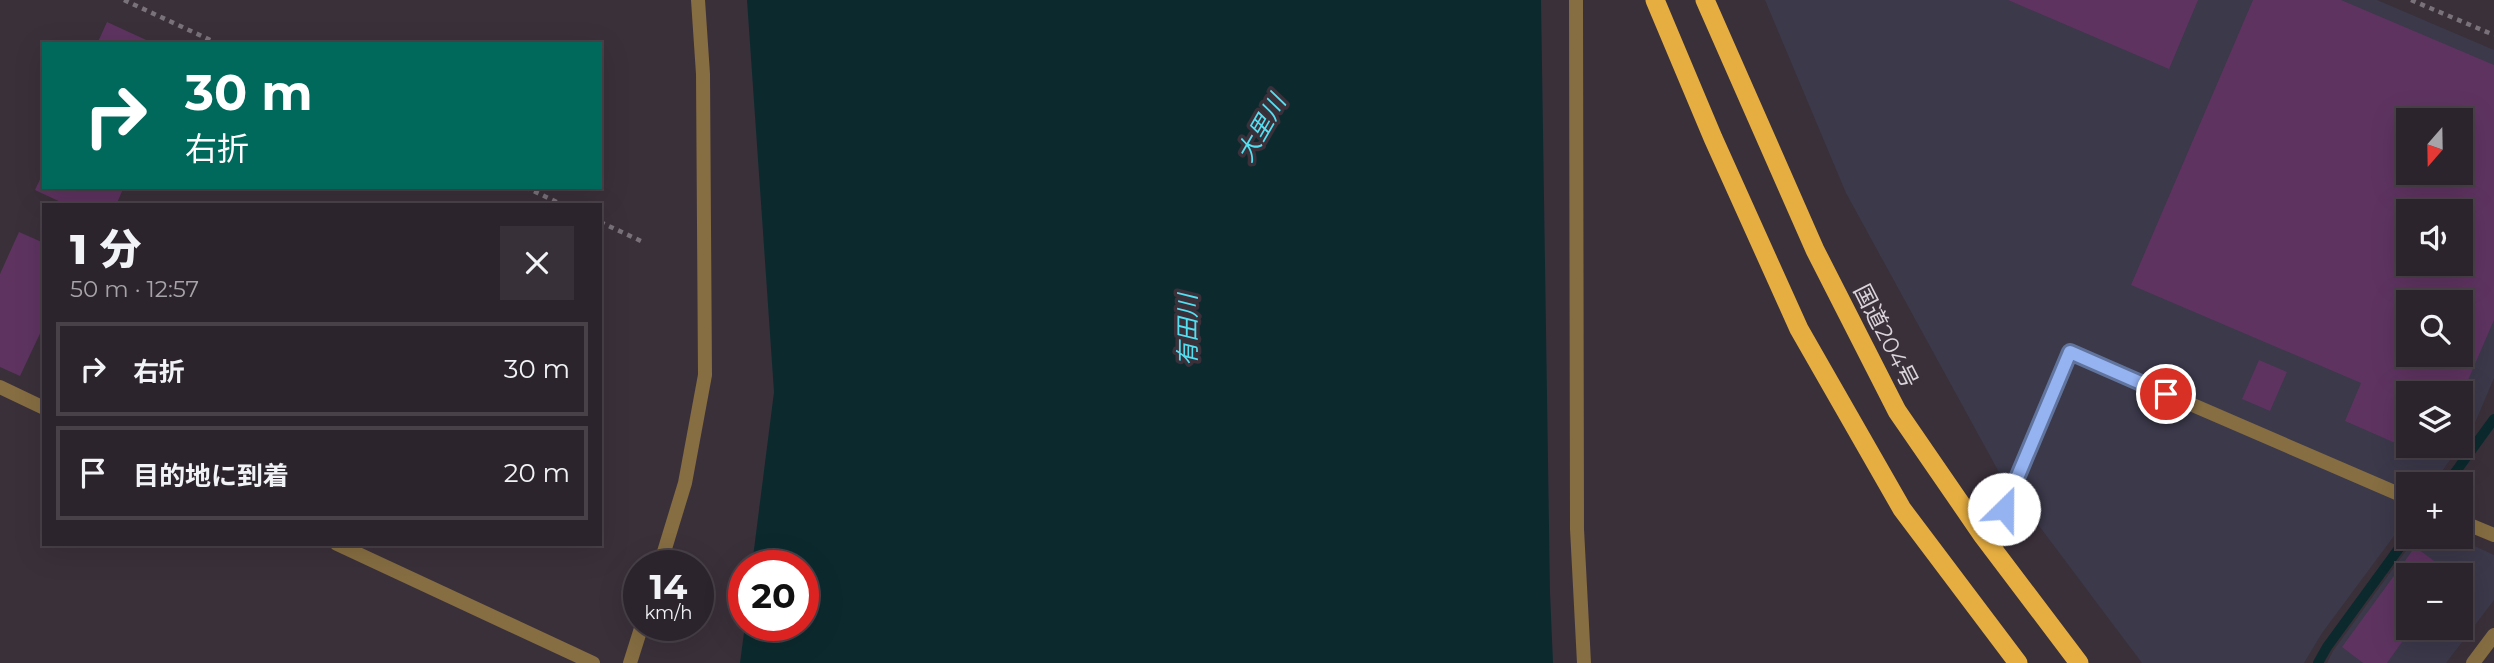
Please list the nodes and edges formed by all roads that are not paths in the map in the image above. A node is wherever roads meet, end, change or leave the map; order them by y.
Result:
1 (698, 0) edge
2 (1576, 0) edge
3 (1655, 0) edge
4 (1705, 0) edge
5 (0, 387) edge
6 (42, 407) edge
7 (2396, 493) edge
8 (2473, 526) edge
9 (2494, 535) edge
10 (1983, 536) junction
11 (341, 546) edge
12 (665, 550) edge
13 (2494, 635) edge
14 (637, 641) edge
15 (593, 663) edge
16 (630, 663) edge
17 (1584, 663) edge
18 (2018, 663) edge
19 (2079, 663) edge
20 (2473, 663) edge

1 - 12 street
2 - 17 street
3 - 18 highway
4 - 10 highway, 国道204号
5 - 6 street
7 - 10 street
8 - 9 street
10 - 19 highway, 国道204号
11 - 15 street
13 - 20 street
14 - 16 street

